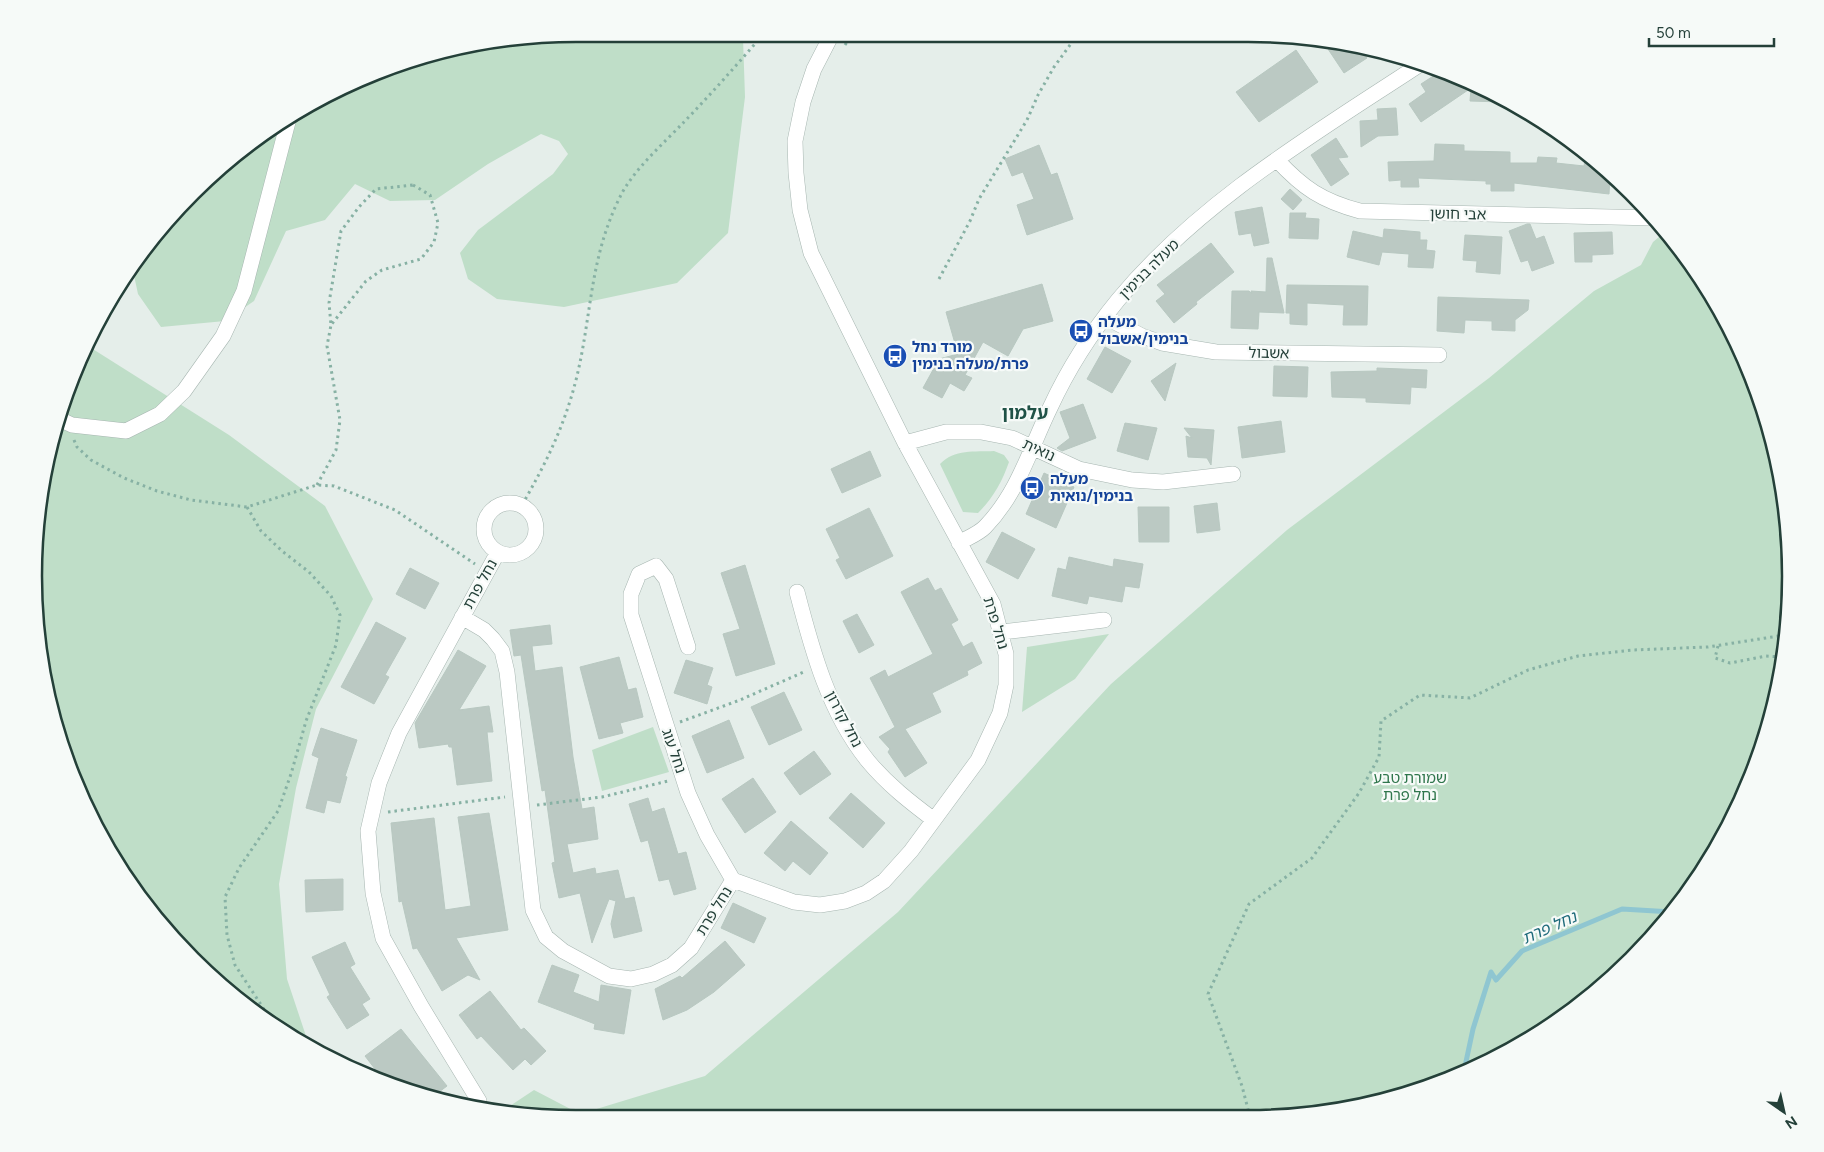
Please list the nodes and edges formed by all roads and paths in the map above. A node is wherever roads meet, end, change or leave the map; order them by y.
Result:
1 (756, 42) edge
2 (828, 42) edge
3 (847, 42) edge
4 (1072, 42) edge
5 (842, 50) dead end
6 (1413, 69) edge
7 (286, 128) edge
8 (1277, 160) junction
9 (1643, 218) edge
10 (939, 279) dead end
11 (1105, 317) junction
12 (331, 325) junction
13 (1440, 355) dead end
14 (66, 422) edge
15 (65, 424) edge
16 (905, 443) junction
17 (1033, 449) junction
18 (1233, 474) dead end
19 (318, 485) junction
20 (522, 505) junction
21 (247, 507) junction
22 (959, 543) junction
23 (498, 552) junction
24 (487, 572) junction
25 (797, 592) dead end
26 (462, 617) junction
27 (1104, 620) dead end
28 (1002, 632) junction
29 (1778, 636) edge
30 (1718, 646) junction
31 (688, 647) dead end
32 (1775, 657) edge
33 (818, 666) junction
34 (666, 728) junction
35 (683, 777) junction
36 (522, 801) junction
37 (372, 814) junction
38 (934, 820) junction
39 (733, 880) junction
40 (263, 1008) edge
41 (479, 1101) dead end
42 (1248, 1110) edge

1 - 20 path
2 - 16 street, נחל פרת
3 - 5 path
4 - 10 path
6 - 8 street, מעלה בנימין
7 - 14 street
8 - 9 street, אבי חושן
8 - 11 street, מעלה בנימין
11 - 13 street, אשבול
11 - 17 street, מעלה בנימין
12 - 12 path
12 - 19 path
15 - 21 path
16 - 17 street, נואית
16 - 22 street, נחל פרת
17 - 18 street, נואית
17 - 22 street, מעלה בנימין
19 - 21 path
19 - 24 path
20 - 23 street
20 - 23 street
21 - 40 path
22 - 28 street, נחל פרת
23 - 24 street, נחל פרת
24 - 26 street, נחל פרת
25 - 33 street, נחל קדרון
26 - 36 street, נחל פרת
26 - 37 street, נחל פרת
27 - 28 street
28 - 38 street, נחל פרת
29 - 30 path
30 - 32 path
30 - 42 path
31 - 34 street, נחל עוג
33 - 34 path
33 - 38 street, נחל קדרון
34 - 35 street, נחל עוג
35 - 36 path
35 - 39 street, נחל עוג
36 - 37 path
36 - 39 street, נחל פרת
37 - 41 street, נחל פרת
38 - 39 street, נחל פרת

